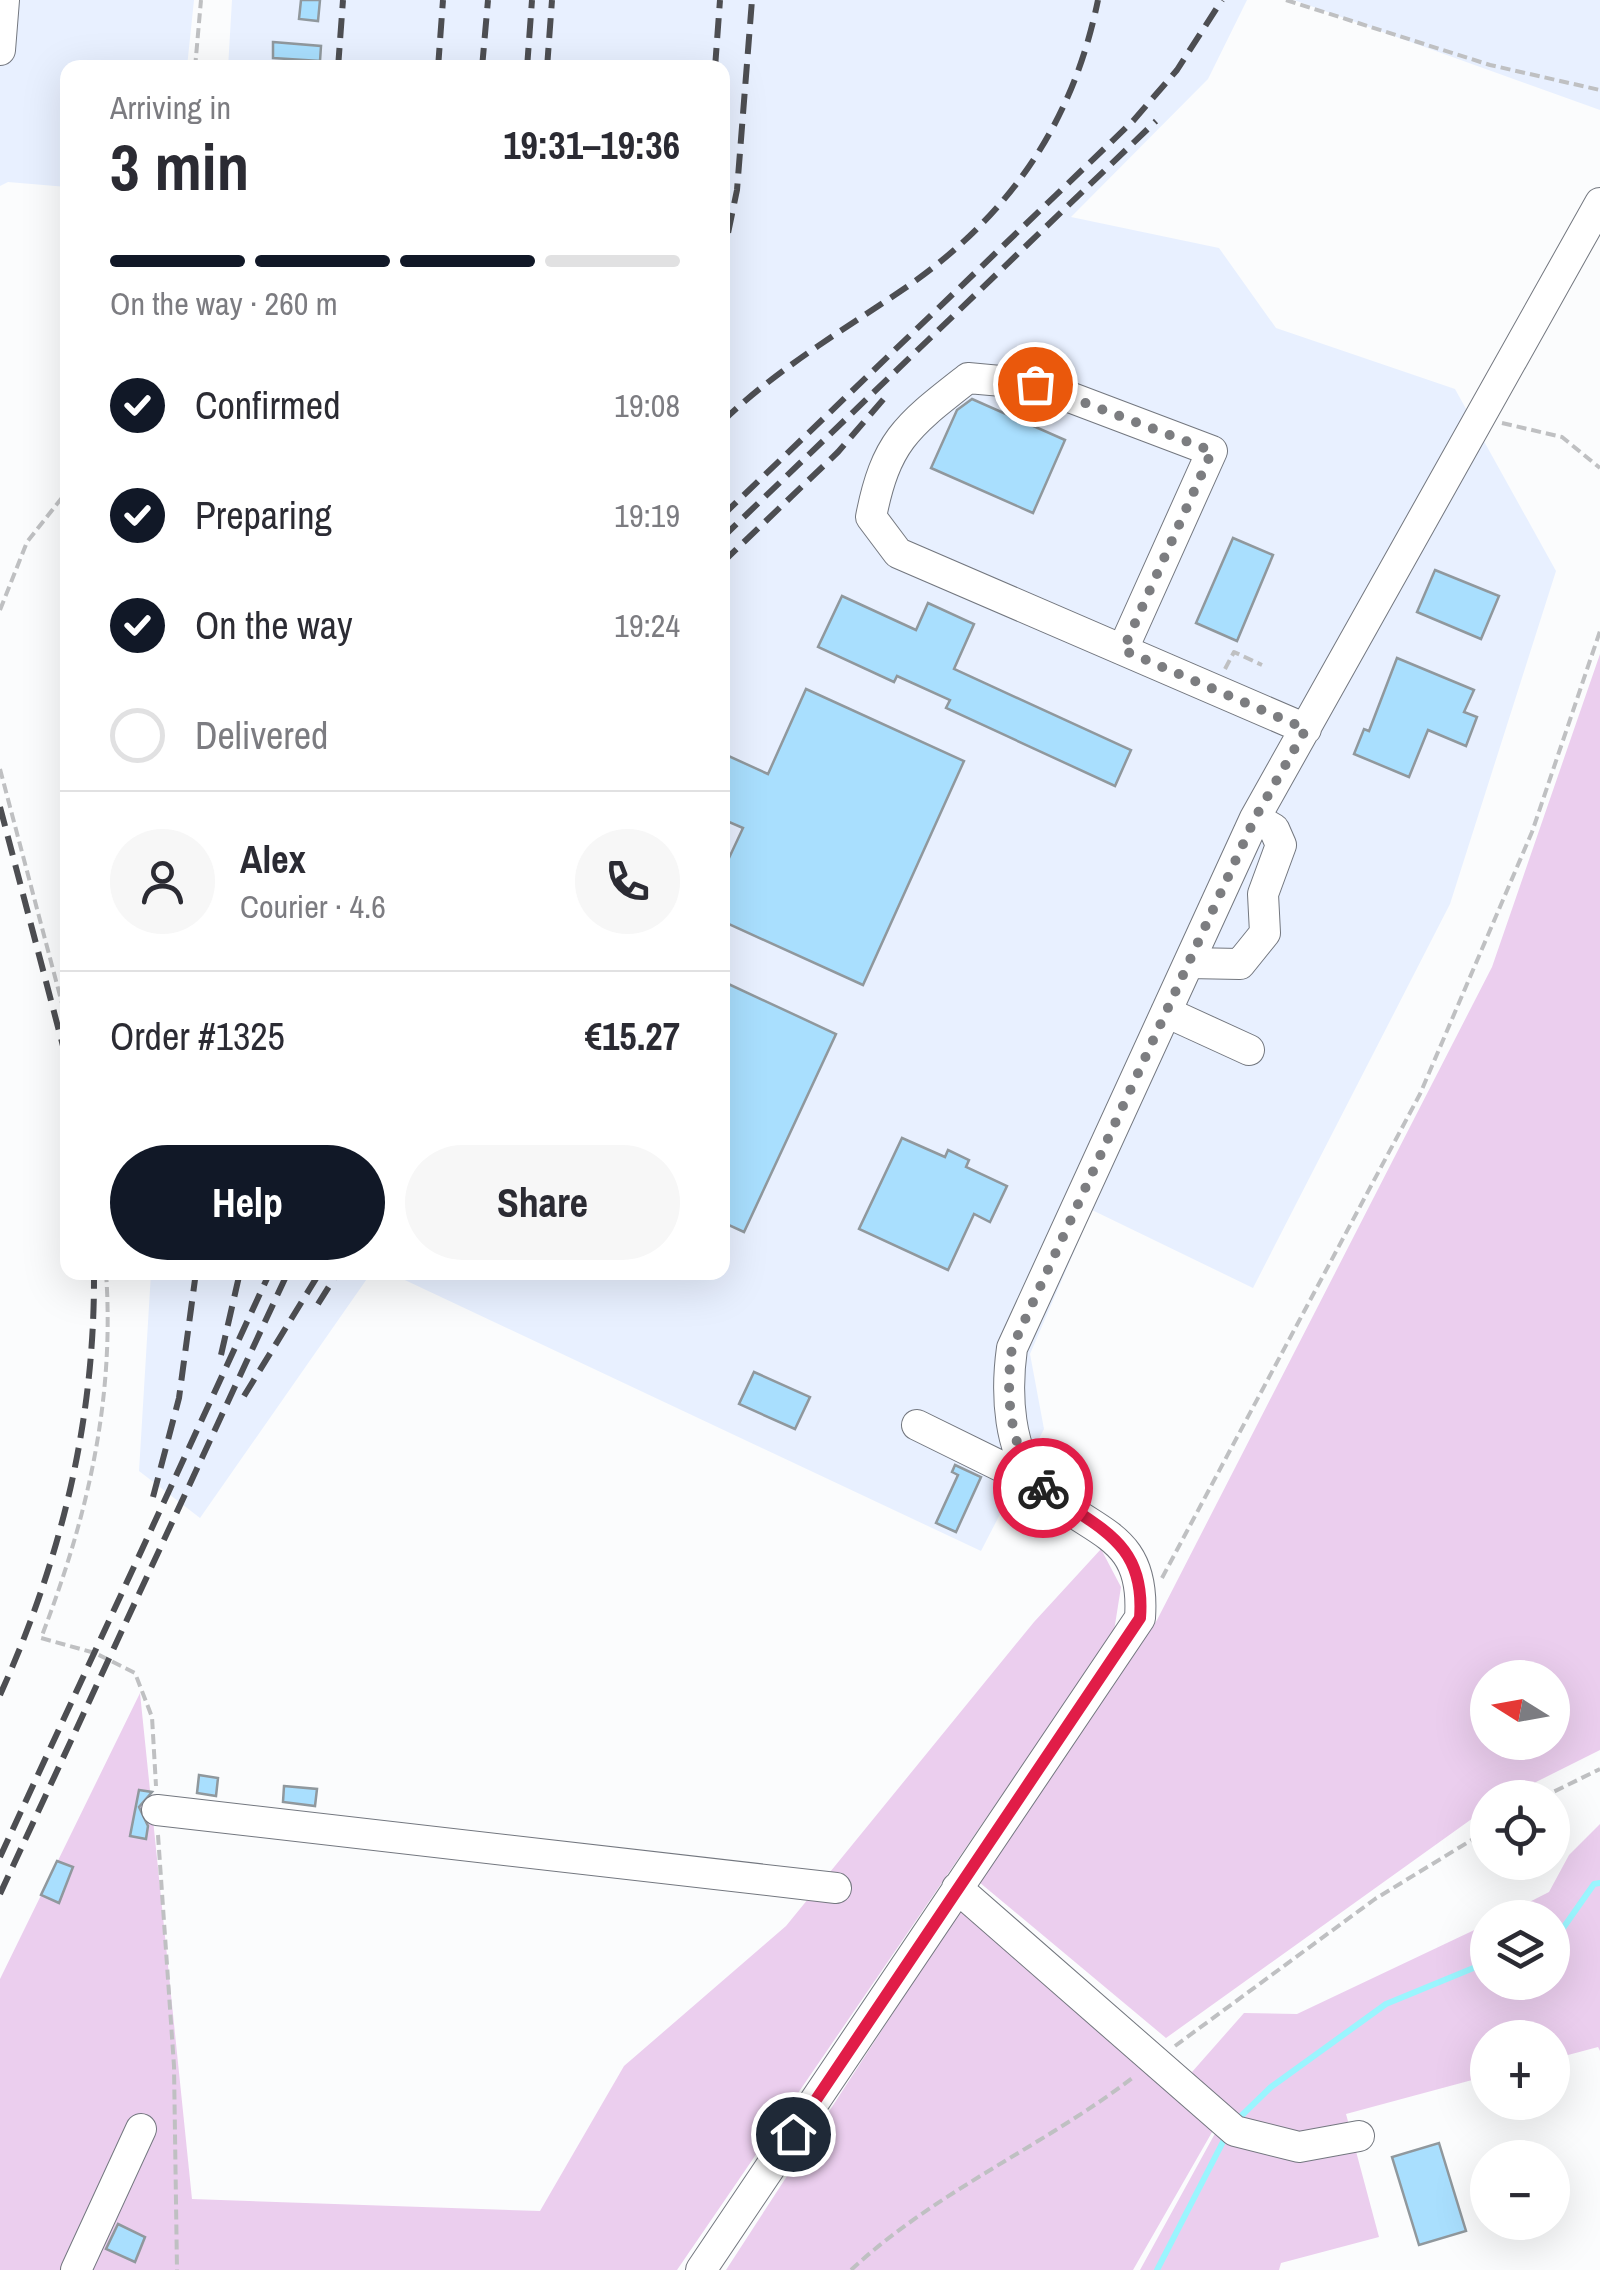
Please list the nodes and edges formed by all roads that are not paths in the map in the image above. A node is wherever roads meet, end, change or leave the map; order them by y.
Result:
1 (4, 0) edge
2 (0, 50) edge
3 (1600, 202) edge
4 (1123, 650) junction
5 (1306, 729) junction
6 (1255, 818) junction
7 (1188, 963) junction
8 (1166, 1012) junction
9 (1248, 1050) dead end
10 (917, 1424) dead end
11 (1039, 1485) junction
12 (156, 1810) road end
13 (957, 1888) junction
14 (822, 1894) dead end
15 (141, 2129) dead end
16 (1359, 2136) dead end
17 (76, 2270) edge
18 (701, 2270) edge

1 - 2 street
3 - 5 street
4 - 4 street
4 - 5 street
5 - 6 street
6 - 7 street
6 - 7 street
7 - 8 street
8 - 9 street
8 - 11 street
10 - 11 street
11 - 13 street
12 - 14 street
13 - 16 street
13 - 18 street
15 - 17 street

